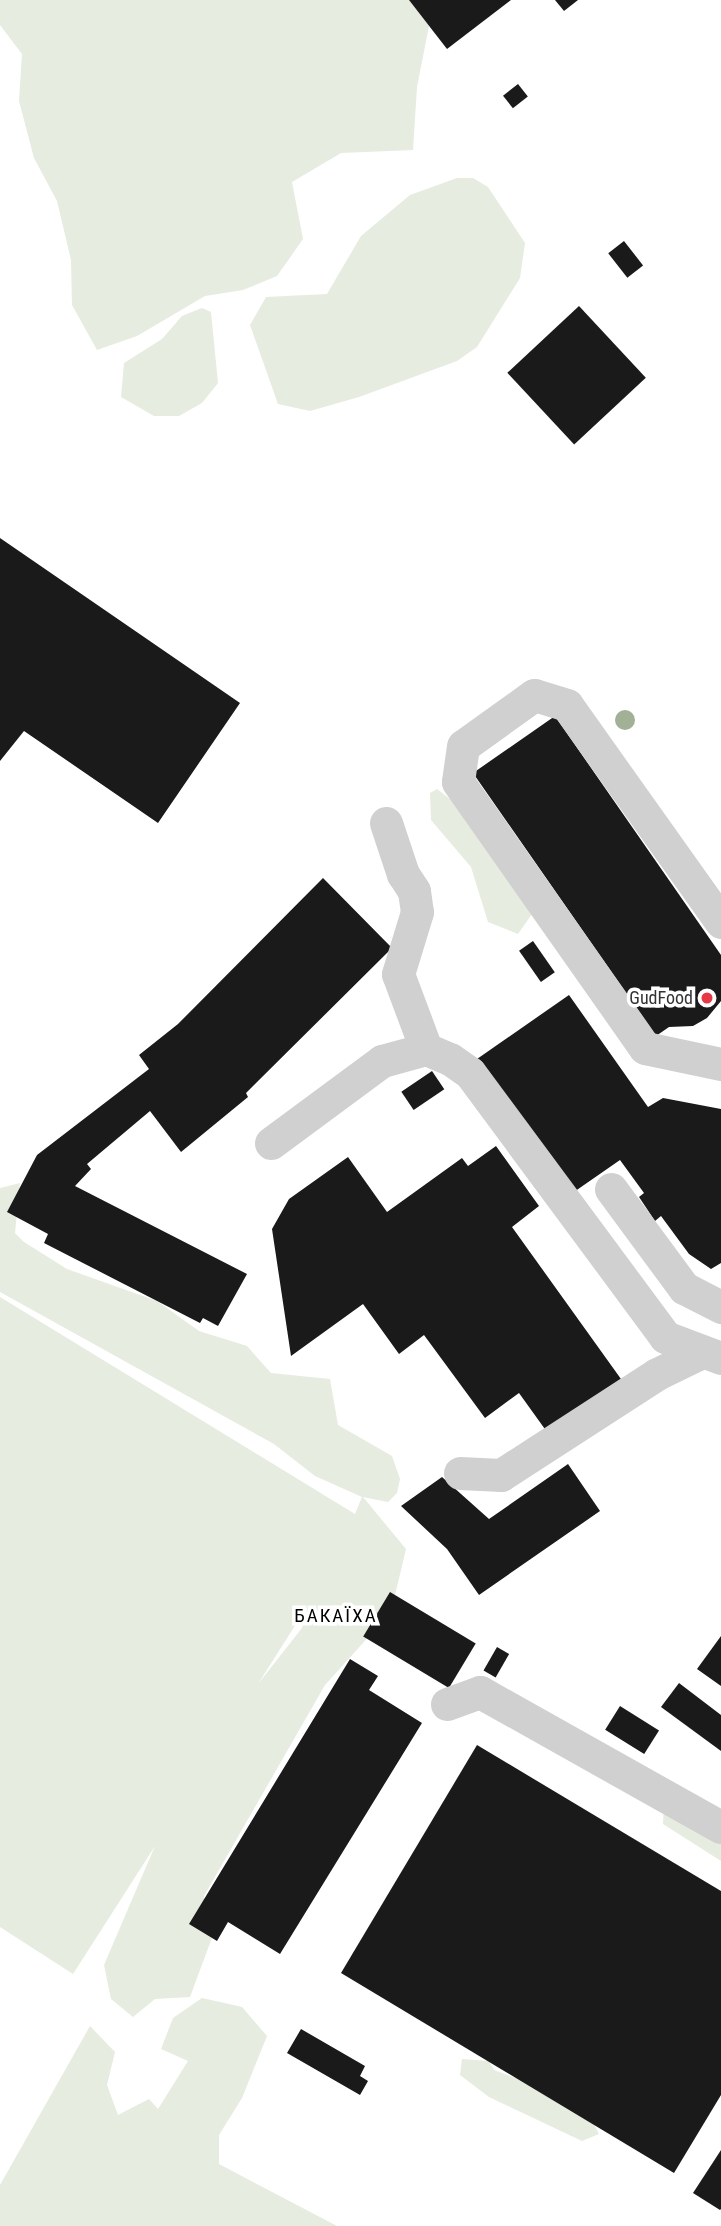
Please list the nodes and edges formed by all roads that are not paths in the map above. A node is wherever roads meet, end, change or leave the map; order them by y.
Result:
1 (386, 823) dead end
2 (721, 922) edge
3 (426, 1049) junction
4 (721, 1064) edge
5 (271, 1143) dead end
6 (611, 1189) dead end
7 (721, 1307) edge
8 (710, 1355) edge
9 (460, 1473) dead end
10 (447, 1704) dead end
11 (721, 1827) edge

1 - 3 lane
2 - 4 lane
3 - 5 lane
3 - 8 lane
6 - 7 lane
8 - 9 lane
10 - 11 lane

